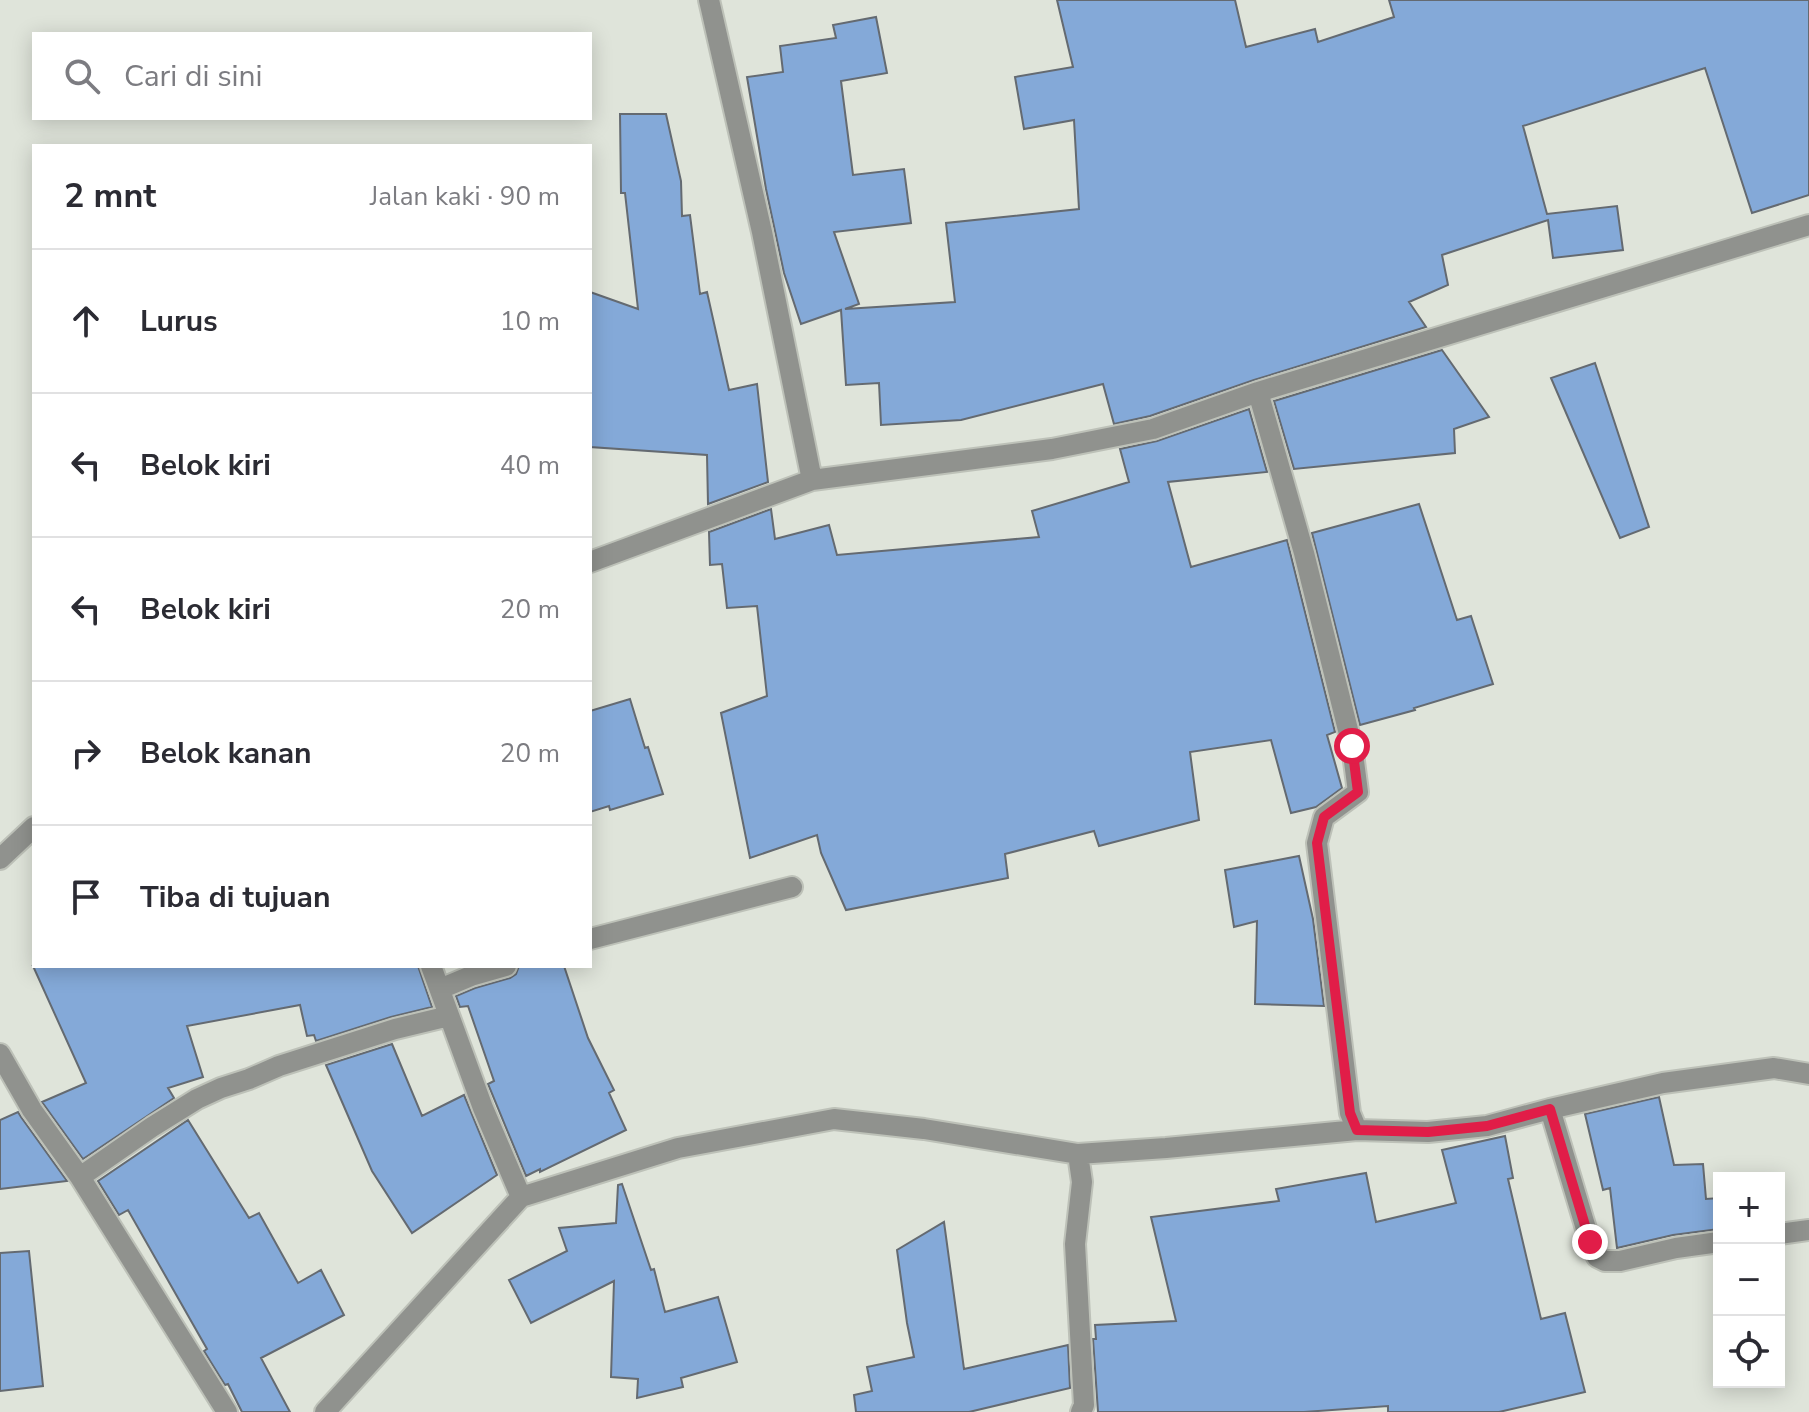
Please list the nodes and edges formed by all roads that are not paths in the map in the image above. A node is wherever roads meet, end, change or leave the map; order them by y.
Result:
1 (709, 0) edge
2 (1809, 225) edge
3 (1258, 392) junction
4 (812, 480) junction
5 (592, 561) edge
6 (32, 829) edge
7 (0, 859) edge
8 (792, 887) dead end
9 (592, 938) edge
10 (432, 968) edge
11 (499, 968) edge
12 (440, 989) junction
13 (449, 1016) junction
14 (0, 1054) edge
15 (1809, 1074) edge
16 (1550, 1109) junction
17 (1357, 1130) junction
18 (1078, 1154) junction
19 (80, 1177) junction
20 (521, 1197) junction
21 (1809, 1230) edge
22 (1785, 1233) edge
23 (1713, 1243) edge
24 (227, 1412) edge
25 (325, 1412) edge
26 (1081, 1412) edge

1 - 4 street
2 - 3 street
3 - 4 street
3 - 17 street
4 - 5 street
6 - 7 street
8 - 9 street
10 - 12 street
11 - 12 street
12 - 13 street
13 - 19 street
13 - 20 street
14 - 19 street
15 - 16 street
16 - 17 street
16 - 23 street
17 - 18 street
18 - 20 street
18 - 26 street
19 - 24 street
20 - 25 street
21 - 22 street

